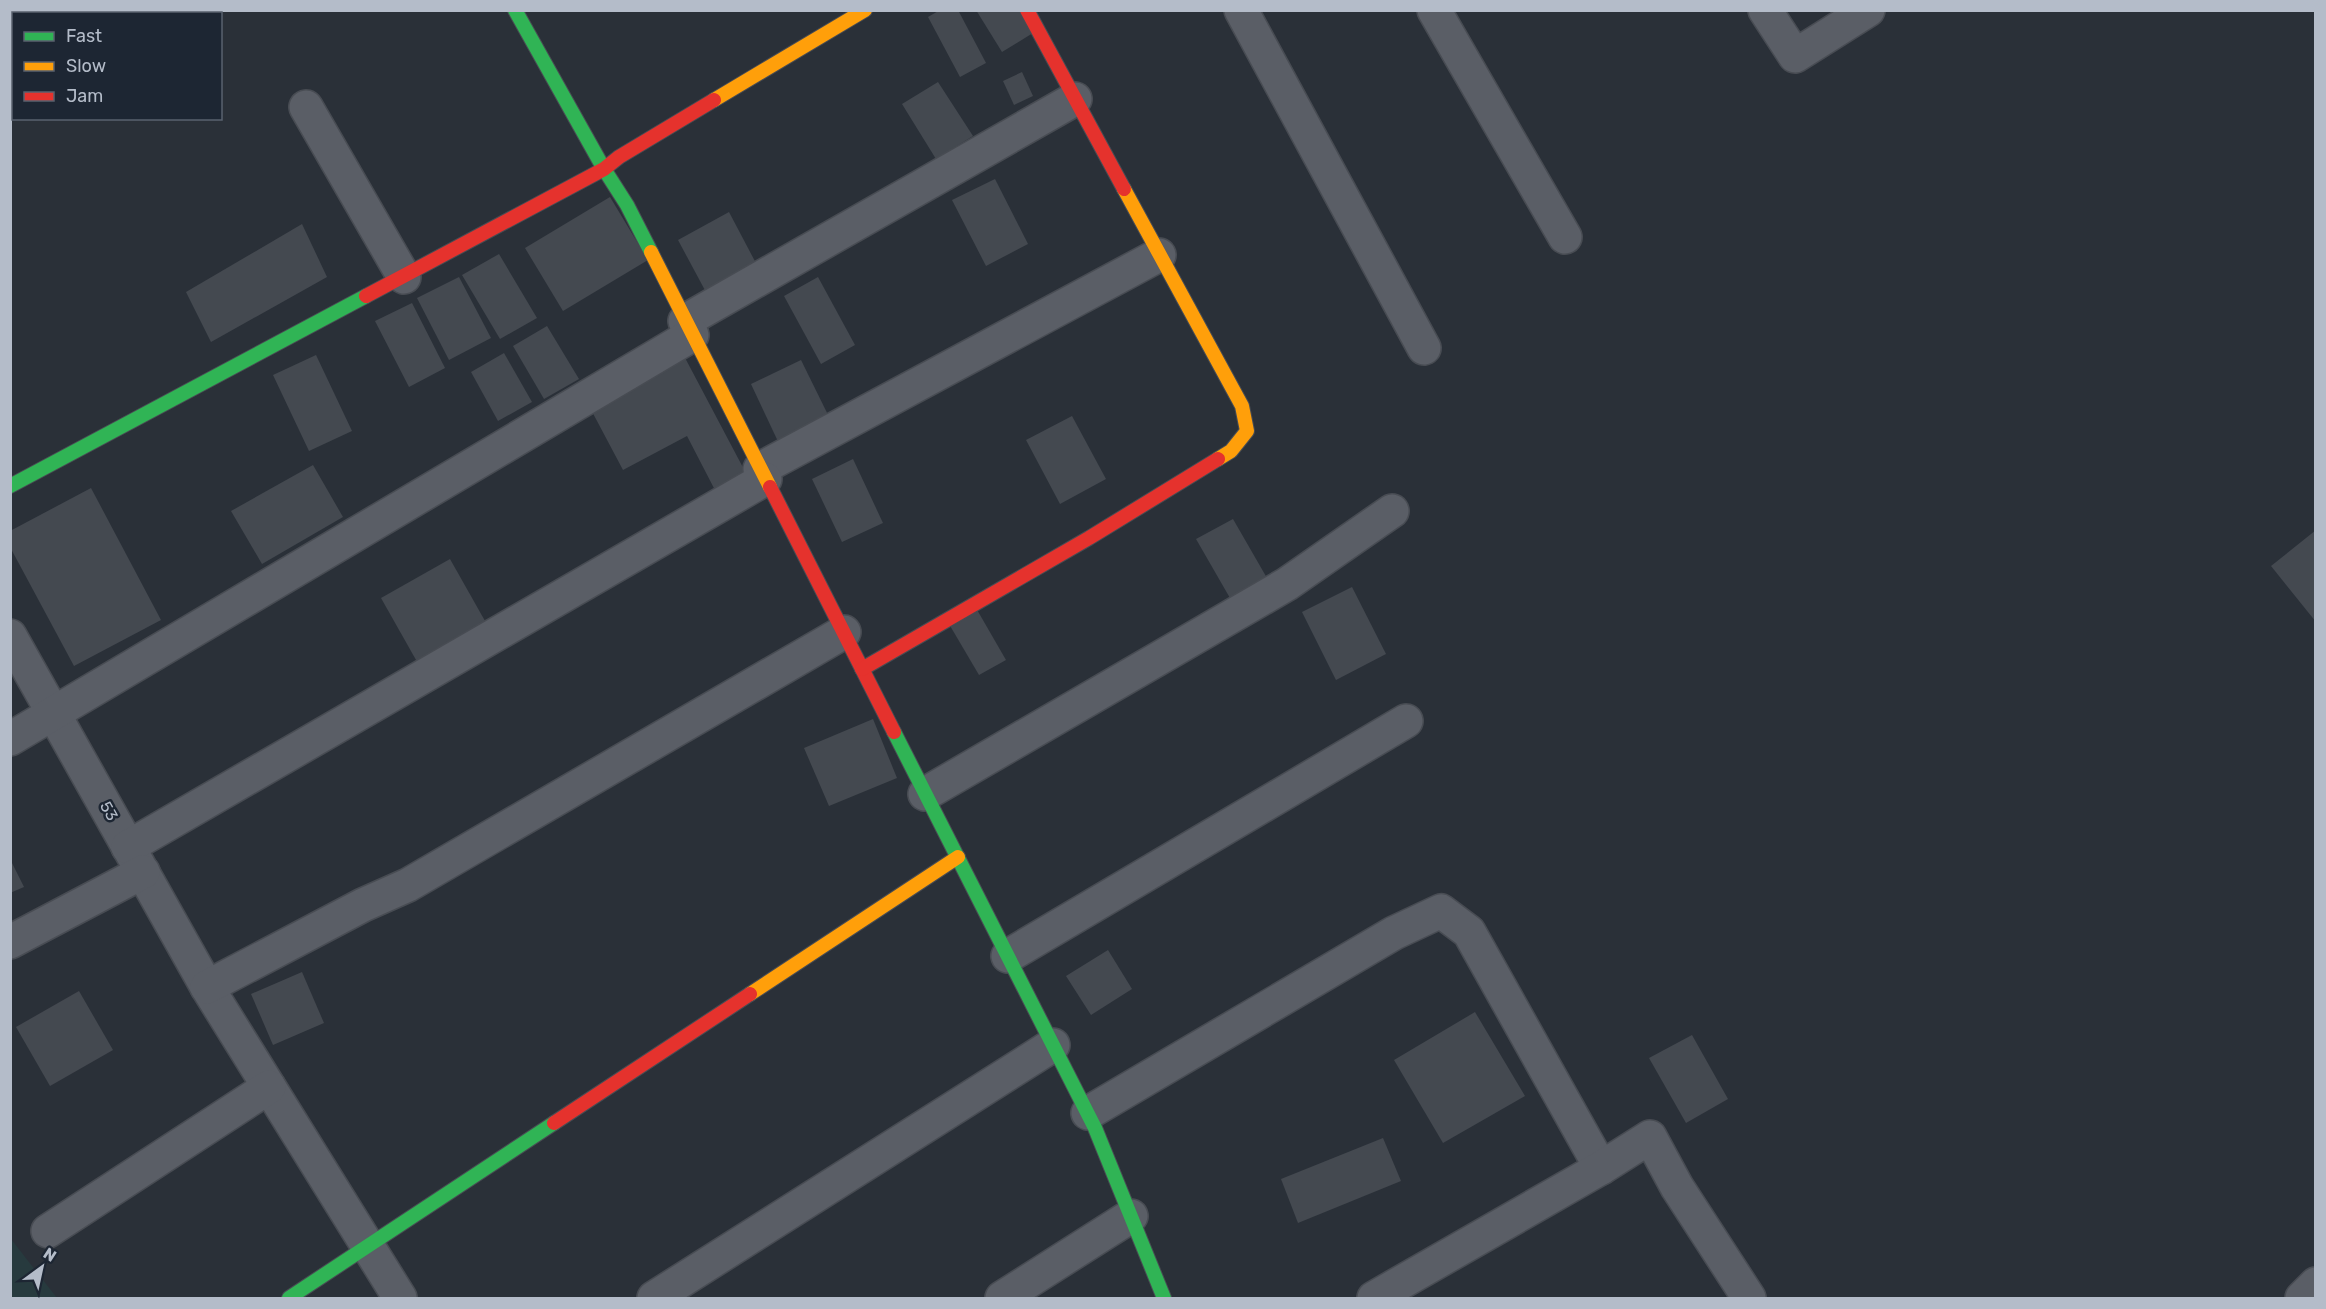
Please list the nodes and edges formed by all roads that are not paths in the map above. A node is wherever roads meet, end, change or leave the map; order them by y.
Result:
1 (864, 10) edge
2 (1027, 10) edge
3 (1241, 10) edge
4 (1434, 10) edge
5 (1766, 10) edge
6 (1868, 10) edge
7 (516, 11) edge
8 (1075, 99) junction
9 (306, 107) dead end
10 (603, 169) junction
11 (1565, 237) dead end
12 (1159, 255) junction
13 (404, 277) junction
14 (689, 328) junction
15 (1424, 348) dead end
16 (763, 474) junction
17 (10, 486) edge
18 (1392, 511) dead end
19 (843, 632) junction
20 (10, 636) edge
21 (862, 669) junction
22 (54, 714) junction
23 (1406, 721) dead end
24 (10, 739) edge
25 (925, 794) junction
26 (958, 857) junction
27 (136, 859) junction
28 (10, 942) edge
29 (1008, 956) junction
30 (207, 987) junction
31 (1053, 1045) junction
32 (269, 1087) junction
33 (1088, 1113) junction
34 (1601, 1168) junction
35 (1131, 1216) junction
36 (48, 1231) dead end
37 (368, 1248) junction
38 (2316, 1284) edge
39 (1743, 1296) edge
40 (289, 1299) edge
41 (399, 1299) edge
42 (654, 1299) edge
43 (1002, 1299) edge
44 (1164, 1299) edge
45 (1374, 1299) edge
46 (2302, 1299) edge

1 - 10 street
2 - 8 street
3 - 15 street
4 - 11 street
5 - 6 street
7 - 10 street
8 - 12 street
8 - 14 street
9 - 13 street
10 - 13 street
10 - 14 street
12 - 16 street
12 - 21 street
13 - 17 street
14 - 16 street
14 - 22 street
16 - 19 street
16 - 27 street
18 - 25 street
19 - 21 street
19 - 30 street
20 - 22 street, 53
21 - 25 street
22 - 24 street
22 - 27 street, 53
23 - 29 street
25 - 26 street
26 - 29 street
26 - 37 street
27 - 28 street
27 - 30 street, 53
29 - 31 street
30 - 32 street, 53
31 - 33 street
31 - 42 street
32 - 36 street
32 - 37 street, 53
33 - 34 street
33 - 35 street
34 - 39 street
34 - 45 street
35 - 43 street
35 - 44 street
37 - 40 street
37 - 41 street, 53
38 - 46 street

